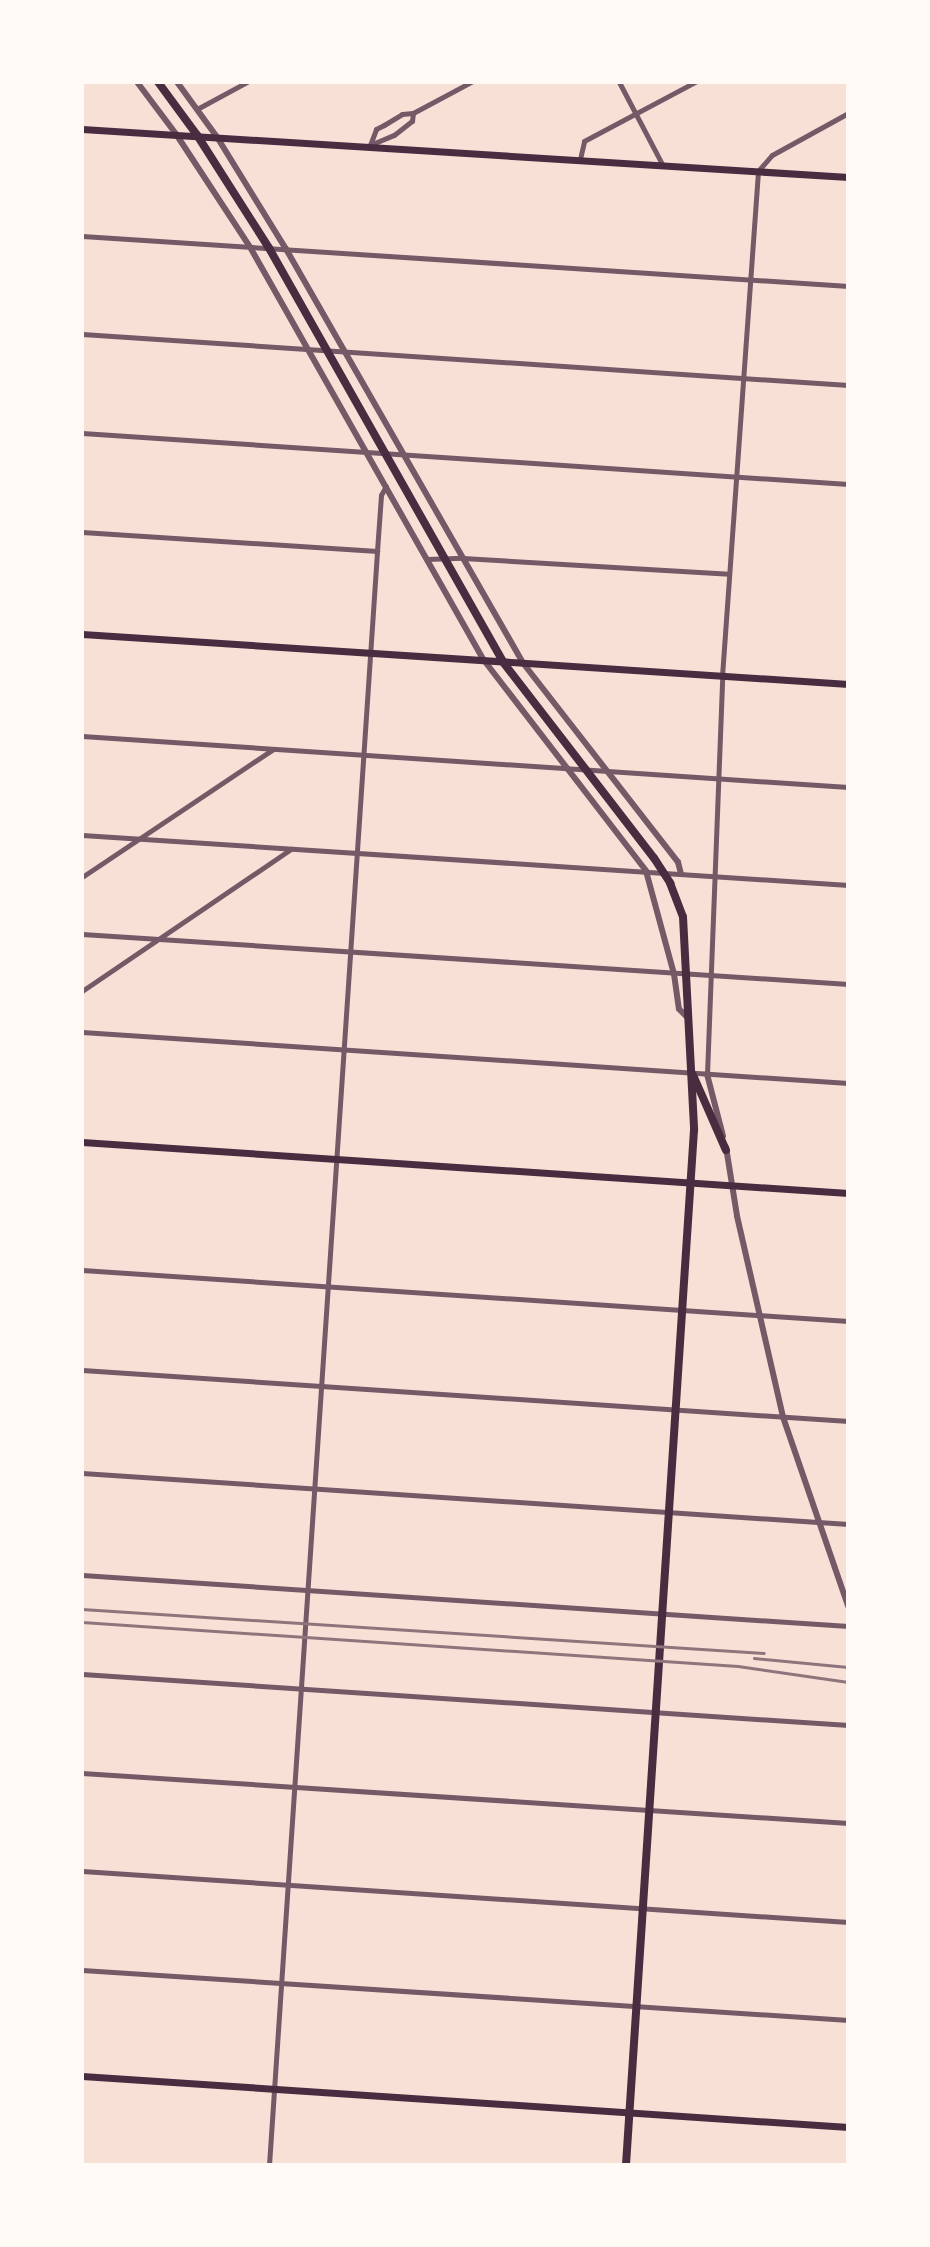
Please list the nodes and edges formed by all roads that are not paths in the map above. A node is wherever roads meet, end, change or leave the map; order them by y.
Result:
1 (137, 82) edge
2 (158, 82) edge
3 (177, 82) edge
4 (247, 82) edge
5 (471, 82) edge
6 (619, 82) edge
7 (695, 82) edge
8 (197, 109) junction
9 (413, 113) junction
10 (848, 113) edge
11 (636, 114) junction
12 (82, 129) edge
13 (176, 134) junction
14 (197, 135) junction
15 (217, 137) junction
16 (370, 145) junction
17 (580, 159) junction
18 (663, 164) junction
19 (758, 171) junction
20 (848, 177) edge
21 (82, 236) edge
22 (250, 247) junction
23 (269, 248) junction
24 (286, 249) junction
25 (750, 279) junction
26 (848, 286) edge
27 (82, 334) edge
28 (309, 348) junction
29 (327, 350) junction
30 (345, 352) junction
31 (743, 378) junction
32 (848, 385) edge
33 (82, 433) edge
34 (367, 451) junction
35 (384, 453) junction
36 (404, 455) junction
37 (736, 476) junction
38 (848, 484) edge
39 (386, 485) junction
40 (82, 531) edge
41 (377, 551) junction
42 (444, 558) junction
43 (463, 558) junction
44 (427, 559) junction
45 (729, 574) junction
46 (82, 634) edge
47 (370, 653) junction
48 (483, 659) junction
49 (503, 662) junction
50 (523, 663) junction
51 (722, 676) junction
52 (848, 684) edge
53 (82, 736) edge
54 (273, 749) junction
55 (363, 755) junction
56 (567, 769) junction
57 (586, 770) junction
58 (608, 771) junction
59 (718, 779) junction
60 (848, 787) edge
61 (82, 835) edge
62 (140, 839) junction
63 (292, 849) junction
64 (356, 853) junction
65 (646, 871) junction
66 (663, 872) junction
67 (681, 874) junction
68 (715, 876) junction
69 (82, 877) edge
70 (848, 885) edge
71 (82, 934) edge
72 (159, 939) junction
73 (350, 951) junction
74 (674, 974) junction
75 (688, 974) junction
76 (711, 975) junction
77 (848, 984) edge
78 (82, 991) edge
79 (689, 1019) junction
80 (82, 1032) edge
81 (344, 1049) junction
82 (691, 1073) junction
83 (707, 1074) junction
84 (848, 1083) edge
85 (82, 1142) edge
86 (726, 1150) junction
87 (336, 1159) junction
88 (690, 1182) junction
89 (733, 1185) junction
90 (848, 1193) edge
91 (82, 1270) edge
92 (328, 1286) junction
93 (682, 1309) junction
94 (759, 1315) junction
95 (848, 1321) edge
96 (82, 1370) edge
97 (321, 1386) junction
98 (676, 1410) junction
99 (783, 1417) junction
100 (848, 1421) edge
101 (82, 1473) edge
102 (314, 1488) junction
103 (669, 1512) junction
104 (819, 1522) junction
105 (848, 1524) edge
106 (82, 1575) edge
107 (308, 1590) junction
108 (848, 1606) edge
109 (663, 1614) junction
110 (848, 1626) edge
111 (82, 1674) edge
112 (301, 1689) junction
113 (656, 1712) junction
114 (848, 1725) edge
115 (82, 1773) edge
116 (295, 1787) junction
117 (650, 1810) junction
118 (848, 1823) edge
119 (82, 1871) edge
120 (288, 1884) junction
121 (644, 1908) junction
122 (848, 1922) edge
123 (82, 1970) edge
124 (281, 1983) junction
125 (637, 2006) junction
126 (848, 2020) edge
127 (82, 2076) edge
128 (274, 2089) junction
129 (630, 2113) junction
130 (848, 2127) edge
131 (269, 2165) edge
132 (626, 2165) edge

1 - 13 street
2 - 14 main road
3 - 8 street
4 - 8 street
5 - 9 street
6 - 11 street
7 - 11 street
8 - 15 street
9 - 16 street
9 - 16 street
10 - 19 street
11 - 17 street
11 - 18 street
12 - 13 main road
13 - 14 main road
13 - 22 street
14 - 15 main road
14 - 23 main road
15 - 16 main road
15 - 24 street
16 - 17 main road
17 - 18 main road
18 - 19 main road
19 - 20 main road
19 - 25 street
21 - 22 street
22 - 23 street
22 - 28 street
23 - 24 street
23 - 29 main road
24 - 25 street
24 - 30 street
25 - 26 street
25 - 31 street
27 - 28 street
28 - 29 street
28 - 34 street
29 - 30 street
29 - 35 main road
30 - 31 street
30 - 36 street
31 - 32 street
31 - 37 street
33 - 34 street
34 - 35 street
34 - 39 street
35 - 36 street
35 - 42 main road
36 - 37 street
36 - 43 street
37 - 38 street
37 - 45 street
39 - 41 street
39 - 44 street
40 - 41 street
41 - 47 street
42 - 43 street
42 - 44 street
42 - 49 main road
43 - 45 street
43 - 50 street
44 - 48 street
45 - 51 street
46 - 47 main road
47 - 48 main road
47 - 55 street
48 - 49 main road
48 - 56 street
49 - 50 main road
49 - 57 main road
50 - 51 main road
50 - 58 street
51 - 52 main road
51 - 59 street
53 - 54 street
54 - 55 street
54 - 62 street
55 - 56 street
55 - 64 street
56 - 57 street
56 - 65 street
57 - 58 street
57 - 66 main road
58 - 59 street
58 - 67 street
59 - 60 street
59 - 68 street
61 - 62 street
62 - 63 street
62 - 69 street
63 - 64 street
63 - 72 street
64 - 65 street
64 - 73 street
65 - 66 street
65 - 74 street
66 - 67 street
66 - 75 main road
67 - 68 street
68 - 70 street
68 - 76 street
71 - 72 street
72 - 73 street
72 - 78 street
73 - 74 street
73 - 81 street
74 - 75 street
74 - 79 street
75 - 76 street
75 - 79 main road
76 - 77 street
76 - 83 street
79 - 82 main road
80 - 81 street
81 - 82 street
81 - 87 street
82 - 83 street
82 - 86 main road
82 - 88 main road
83 - 84 street
83 - 86 street
85 - 87 main road
86 - 89 street
87 - 88 main road
87 - 92 street
88 - 89 main road
88 - 93 main road
89 - 90 main road
89 - 94 street
91 - 92 street
92 - 93 street
92 - 97 street
93 - 94 street
93 - 98 main road
94 - 95 street
94 - 99 street
96 - 97 street
97 - 98 street
97 - 102 street
98 - 99 street
98 - 103 main road
99 - 100 street
99 - 104 street
101 - 102 street
102 - 103 street
102 - 107 street
103 - 104 street
103 - 109 main road
104 - 105 street
104 - 108 street
106 - 107 street
107 - 109 street
107 - 112 street
109 - 110 street
109 - 113 main road
111 - 112 street
112 - 113 street
112 - 116 street
113 - 114 street
113 - 117 main road
115 - 116 street
116 - 117 street
116 - 120 street
117 - 118 street
117 - 121 main road
119 - 120 street
120 - 121 street
120 - 124 street
121 - 122 street
121 - 125 main road
123 - 124 street
124 - 125 street
124 - 128 street
125 - 126 street
125 - 129 main road
127 - 128 main road
128 - 129 main road
128 - 131 street
129 - 130 main road
129 - 132 main road

